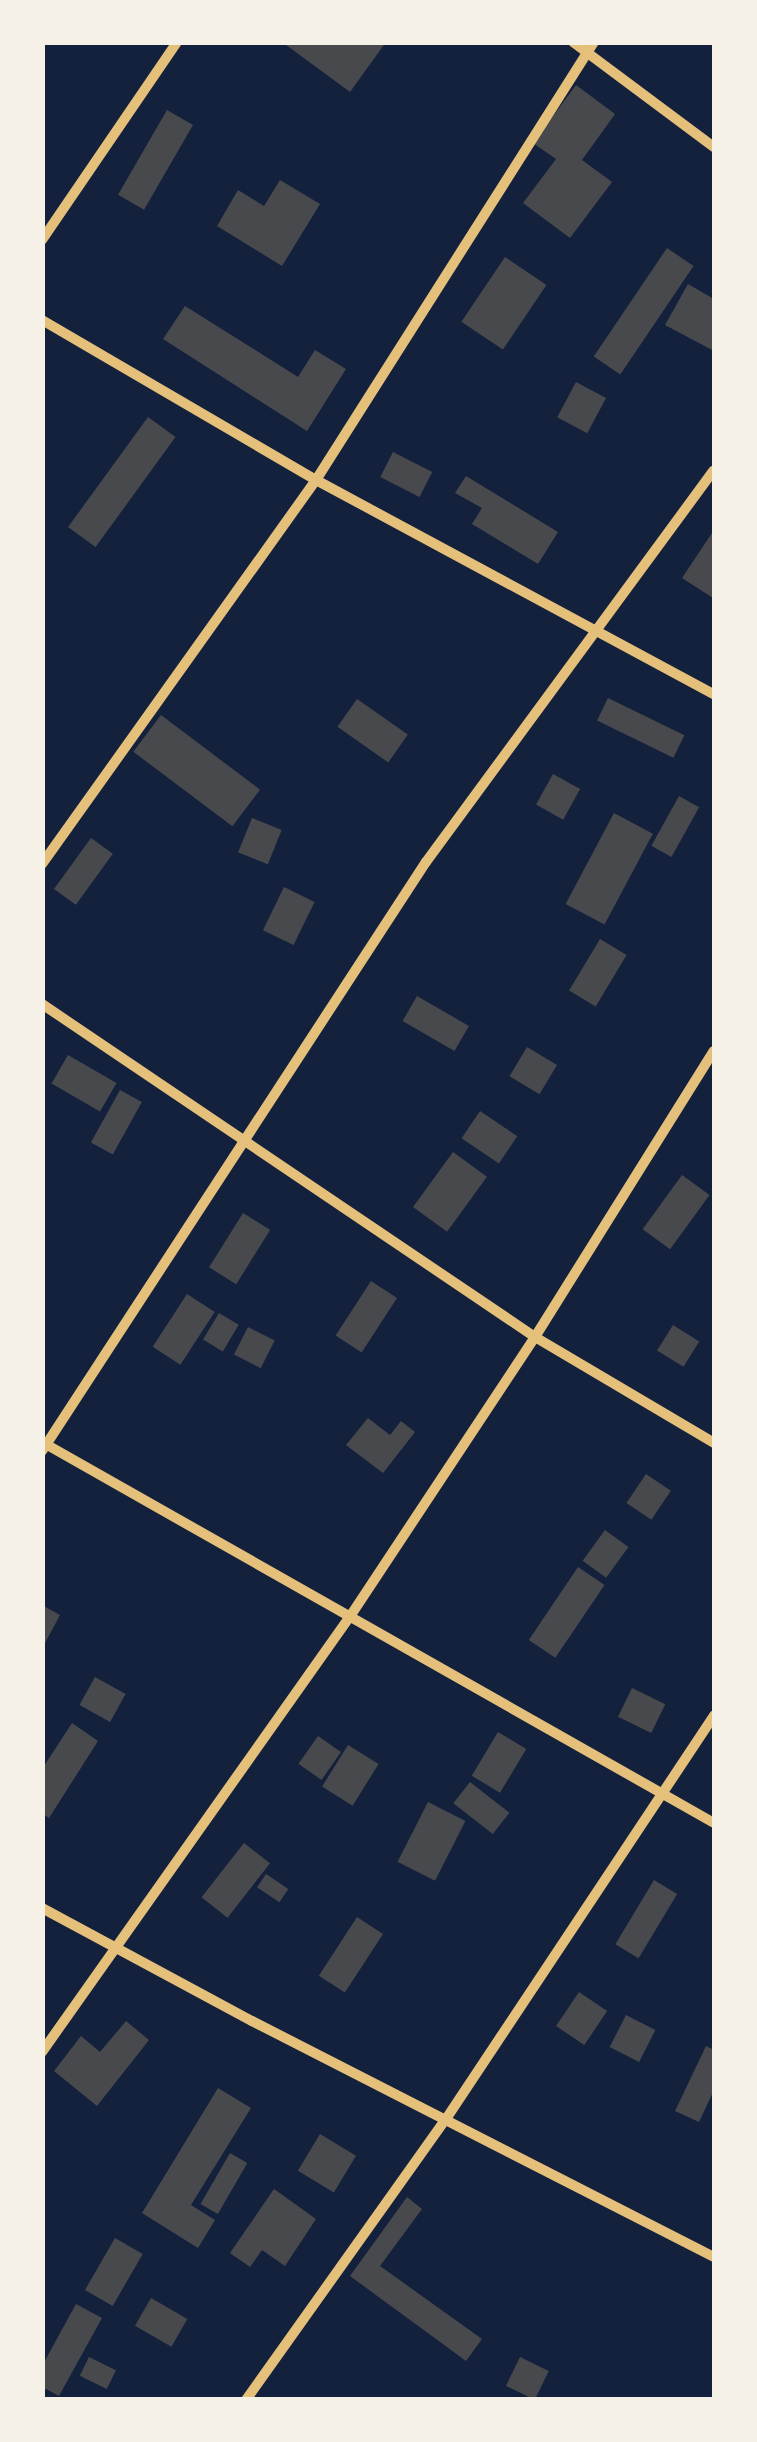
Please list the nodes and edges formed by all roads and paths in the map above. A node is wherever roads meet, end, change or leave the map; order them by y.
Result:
1 (177, 42) edge
2 (572, 42) edge
3 (591, 48) edge
4 (714, 147) edge
5 (42, 240) edge
6 (42, 320) edge
7 (714, 470) edge
8 (316, 480) junction
9 (598, 631) junction
10 (714, 694) edge
11 (42, 864) edge
12 (42, 1004) edge
13 (714, 1051) edge
14 (246, 1141) junction
15 (535, 1337) junction
16 (714, 1443) edge
17 (44, 1446) edge
18 (351, 1615) junction
19 (714, 1716) edge
20 (663, 1793) junction
21 (714, 1823) edge
22 (42, 1908) edge
23 (118, 1948) junction
24 (42, 2052) edge
25 (446, 2119) junction
26 (714, 2256) edge
27 (246, 2400) edge

1 - 5 street
2 - 3 street
3 - 4 street
3 - 8 street
6 - 8 street
7 - 9 street
8 - 9 street
8 - 11 street
9 - 10 street
9 - 14 street
12 - 14 street
13 - 15 street
14 - 15 street
14 - 17 street
15 - 16 street
15 - 18 street
17 - 18 street
18 - 20 street
18 - 23 street
19 - 20 street
20 - 21 street
20 - 25 street
22 - 23 street
23 - 24 street
23 - 25 street
25 - 26 street
25 - 27 street

